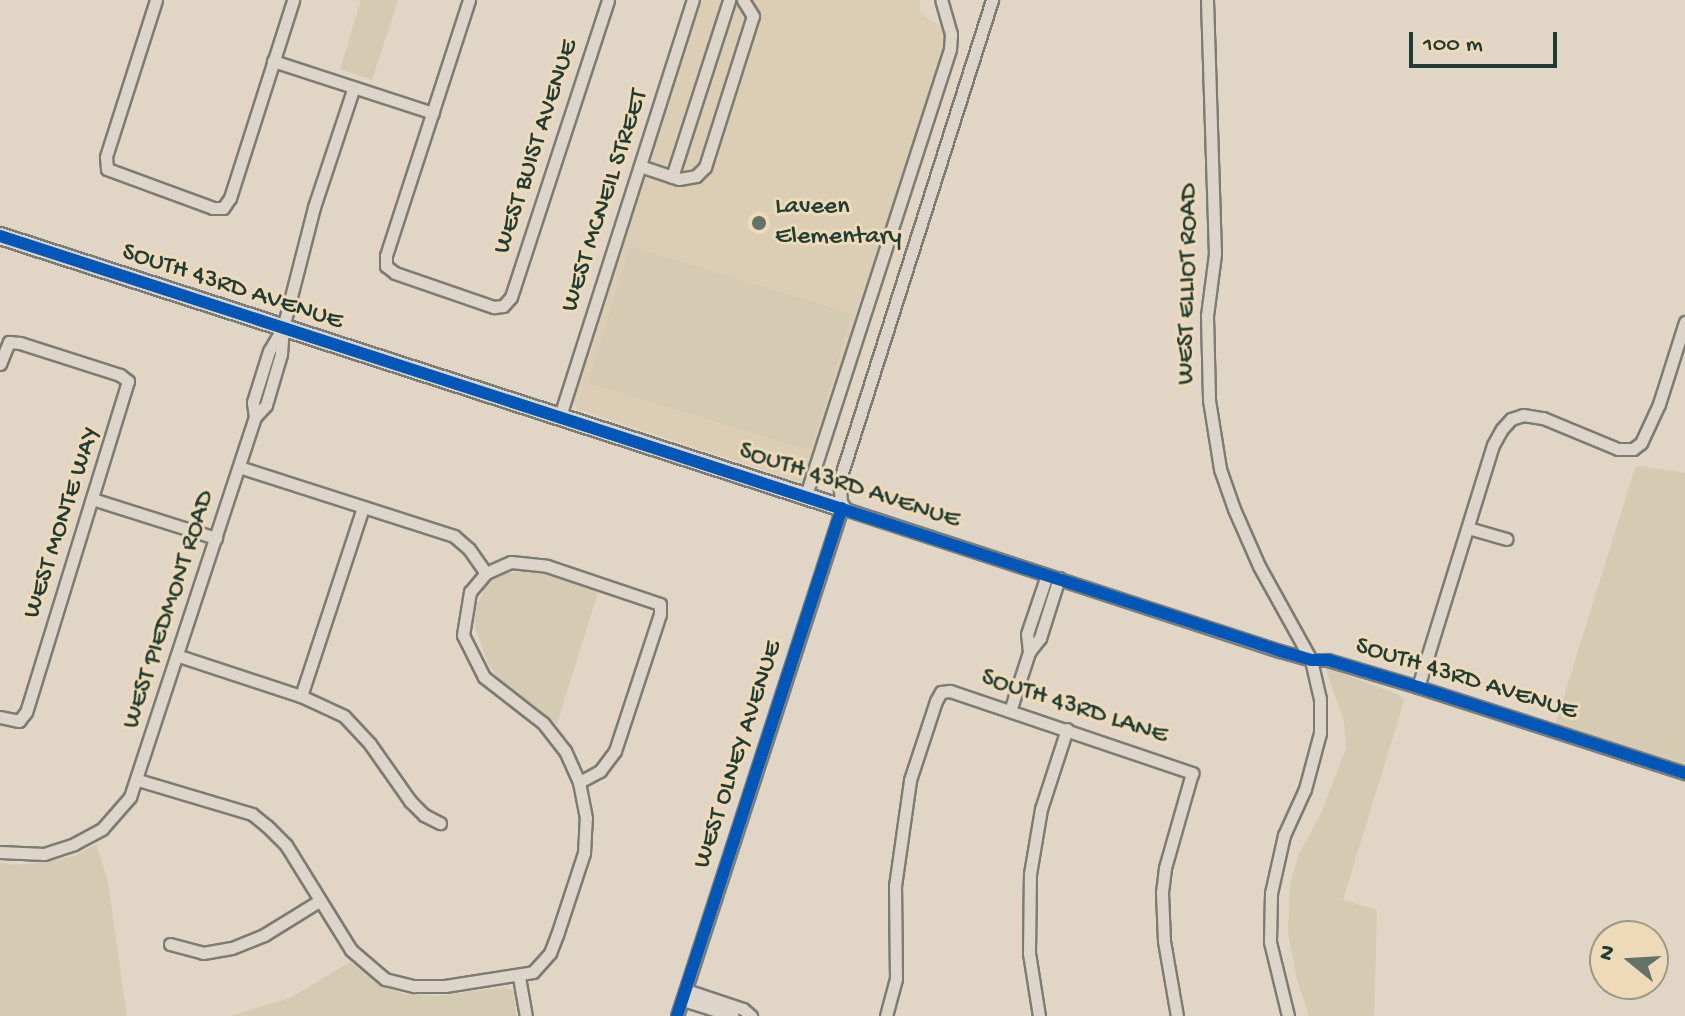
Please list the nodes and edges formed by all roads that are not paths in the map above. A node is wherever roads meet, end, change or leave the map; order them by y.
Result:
1 (156, 0) edge
2 (293, 0) edge
3 (469, 0) edge
4 (608, 0) edge
5 (693, 0) edge
6 (729, 0) edge
7 (743, 0) edge
8 (992, 0) edge
9 (1207, 0) edge
10 (943, 1) edge
11 (273, 61) junction
12 (354, 87) junction
13 (433, 113) junction
14 (640, 166) junction
15 (672, 177) junction
16 (0, 236) edge
17 (1685, 322) edge
18 (283, 328) junction
19 (0, 364) edge
20 (560, 416) junction
21 (239, 467) junction
22 (806, 495) junction
23 (92, 499) junction
24 (363, 507) junction
25 (842, 508) junction
26 (1468, 528) junction
27 (216, 538) junction
28 (1506, 539) dead end
29 (486, 573) junction
30 (1053, 576) junction
31 (1033, 616) junction
32 (1046, 620) junction
33 (1029, 652) junction
34 (179, 656) junction
35 (1311, 660) junction
36 (1418, 687) junction
37 (301, 696) junction
38 (1010, 711) junction
39 (0, 717) edge
40 (1067, 729) junction
41 (1685, 773) edge
42 (138, 780) junction
43 (579, 782) junction
44 (440, 823) dead end
45 (0, 852) edge
46 (319, 901) junction
47 (170, 944) dead end
48 (519, 977) junction
49 (684, 995) junction
50 (720, 1007) junction
51 (526, 1016) edge
52 (677, 1016) edge
53 (733, 1016) edge
54 (751, 1016) edge
55 (886, 1016) edge
56 (1039, 1016) edge
57 (1177, 1016) edge
58 (1288, 1016) edge

1 - 11 street
2 - 11 street
3 - 13 street
4 - 13 street, WEST BUIST AVENUE
5 - 14 street, WEST MCNEIL STREET
6 - 15 street
7 - 15 street
8 - 25 street, WEST OLNEY AVENUE
9 - 35 street, WEST ELLIOT ROAD
10 - 22 street
11 - 12 street
12 - 13 street
12 - 18 street, WEST PIEDMONT ROAD
14 - 15 street
14 - 20 street, WEST MCNEIL STREET
16 - 18 street, SOUTH 43RD AVENUE
17 - 26 street
18 - 20 street, SOUTH 43RD AVENUE
18 - 21 street, WEST PIEDMONT ROAD
19 - 23 street, WEST MONTE WAY
20 - 22 street, SOUTH 43RD AVENUE
21 - 24 street
21 - 27 street, WEST PIEDMONT ROAD
22 - 25 street, SOUTH 43RD AVENUE
23 - 27 street
23 - 39 street, WEST MONTE WAY
24 - 29 street
24 - 37 street
25 - 30 street, SOUTH 43RD AVENUE
25 - 49 street, WEST OLNEY AVENUE
26 - 28 street
26 - 36 street
27 - 34 street, WEST PIEDMONT ROAD
29 - 43 street
29 - 43 street
30 - 31 street
30 - 32 street
30 - 35 street, SOUTH 43RD AVENUE
31 - 32 street
31 - 33 street
32 - 33 street
33 - 38 street
34 - 37 street
34 - 42 street, WEST PIEDMONT ROAD
35 - 36 street, SOUTH 43RD AVENUE
35 - 58 street, WEST ELLIOT ROAD
36 - 41 street, SOUTH 43RD AVENUE
37 - 44 street
38 - 40 street, SOUTH 43RD LANE
38 - 55 street, SOUTH 43RD LANE
40 - 56 street
40 - 57 street, SOUTH 43RD LANE
42 - 45 street, WEST PIEDMONT ROAD
42 - 46 street
43 - 48 street
46 - 47 street
46 - 48 street
48 - 51 street
49 - 50 street
49 - 52 street, WEST OLNEY AVENUE
50 - 53 street
50 - 54 street

